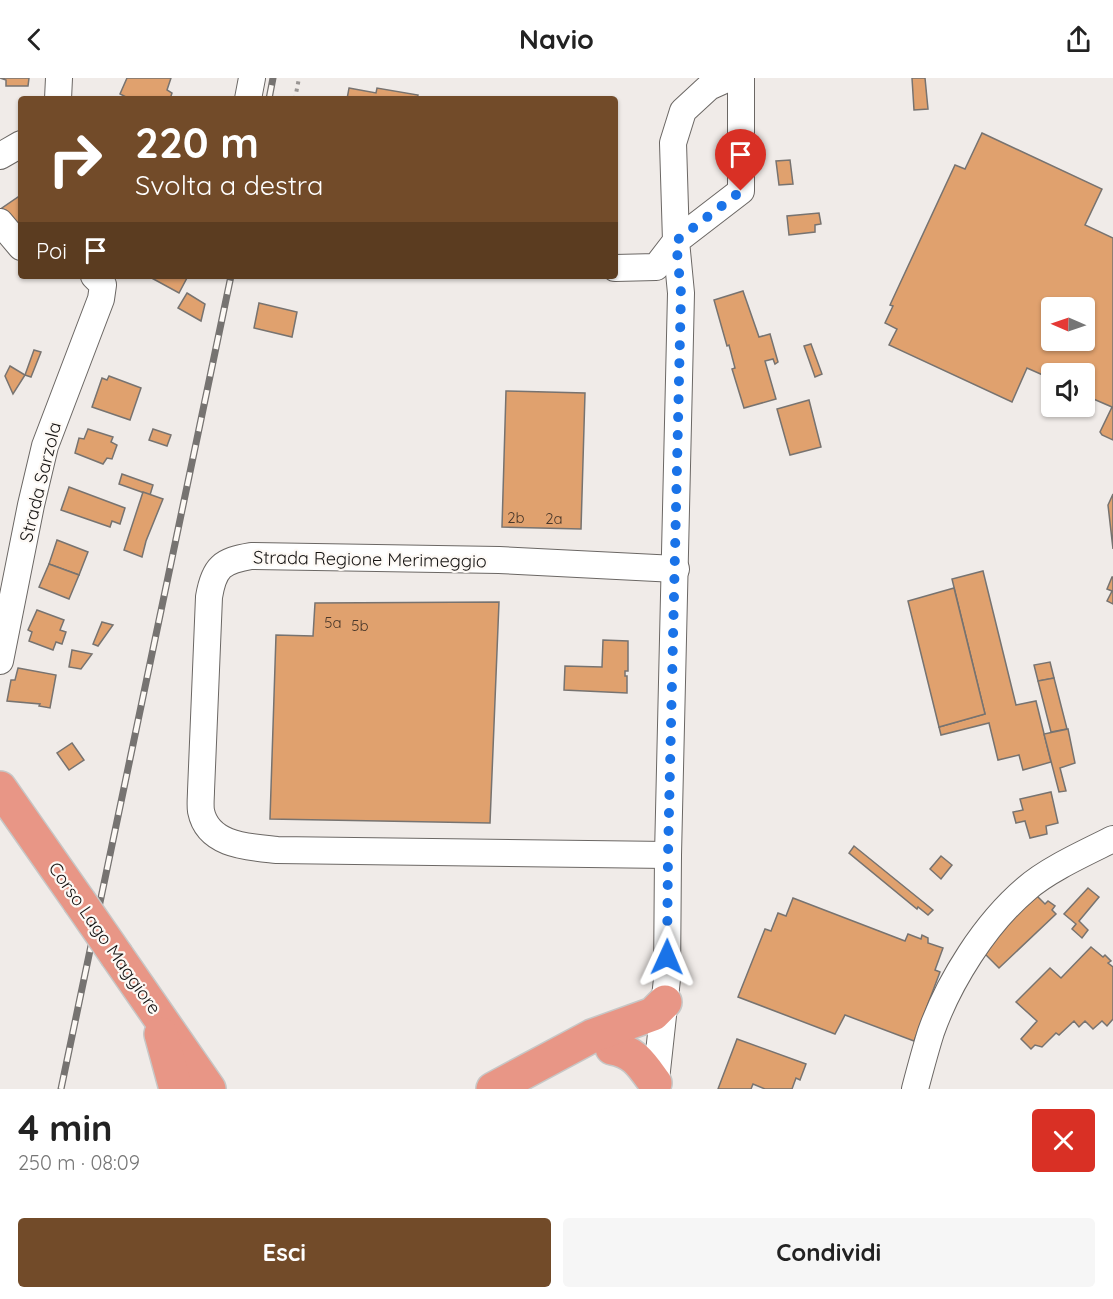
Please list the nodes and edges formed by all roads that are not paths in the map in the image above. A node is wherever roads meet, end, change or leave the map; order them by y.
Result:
1 (59, 78) edge
2 (252, 78) edge
3 (729, 78) edge
4 (741, 78) edge
5 (58, 96) edge
6 (249, 96) edge
7 (18, 146) edge
8 (0, 156) edge
9 (0, 222) edge
10 (676, 241) junction
11 (18, 243) edge
12 (618, 268) edge
13 (97, 279) edge
14 (676, 569) junction
15 (0, 661) edge
16 (0, 788) edge
17 (1113, 839) edge
18 (668, 855) junction
19 (153, 1007) junction
20 (657, 1020) junction
21 (174, 1039) junction
22 (612, 1047) junction
23 (558, 1055) junction
24 (655, 1086) edge
25 (176, 1089) edge
26 (209, 1089) edge
27 (233, 1089) edge
28 (493, 1089) edge
29 (915, 1089) edge

1 - 5 street
2 - 6 street
3 - 10 street
4 - 10 street
7 - 8 street
9 - 11 street
10 - 12 street
10 - 14 street
13 - 15 street, Strada Sarzola
14 - 18 street
14 - 18 street, Strada Regione Merimeggio
16 - 19 highway, Corso Lago Maggiore, bridge
17 - 29 street
18 - 20 street
19 - 21 highway, Corso Lago Maggiore
19 - 25 highway
20 - 22 highway
20 - 23 highway
20 - 24 street
21 - 26 highway, Corso Lago Maggiore
21 - 27 highway
22 - 23 highway
22 - 24 highway
23 - 28 highway

